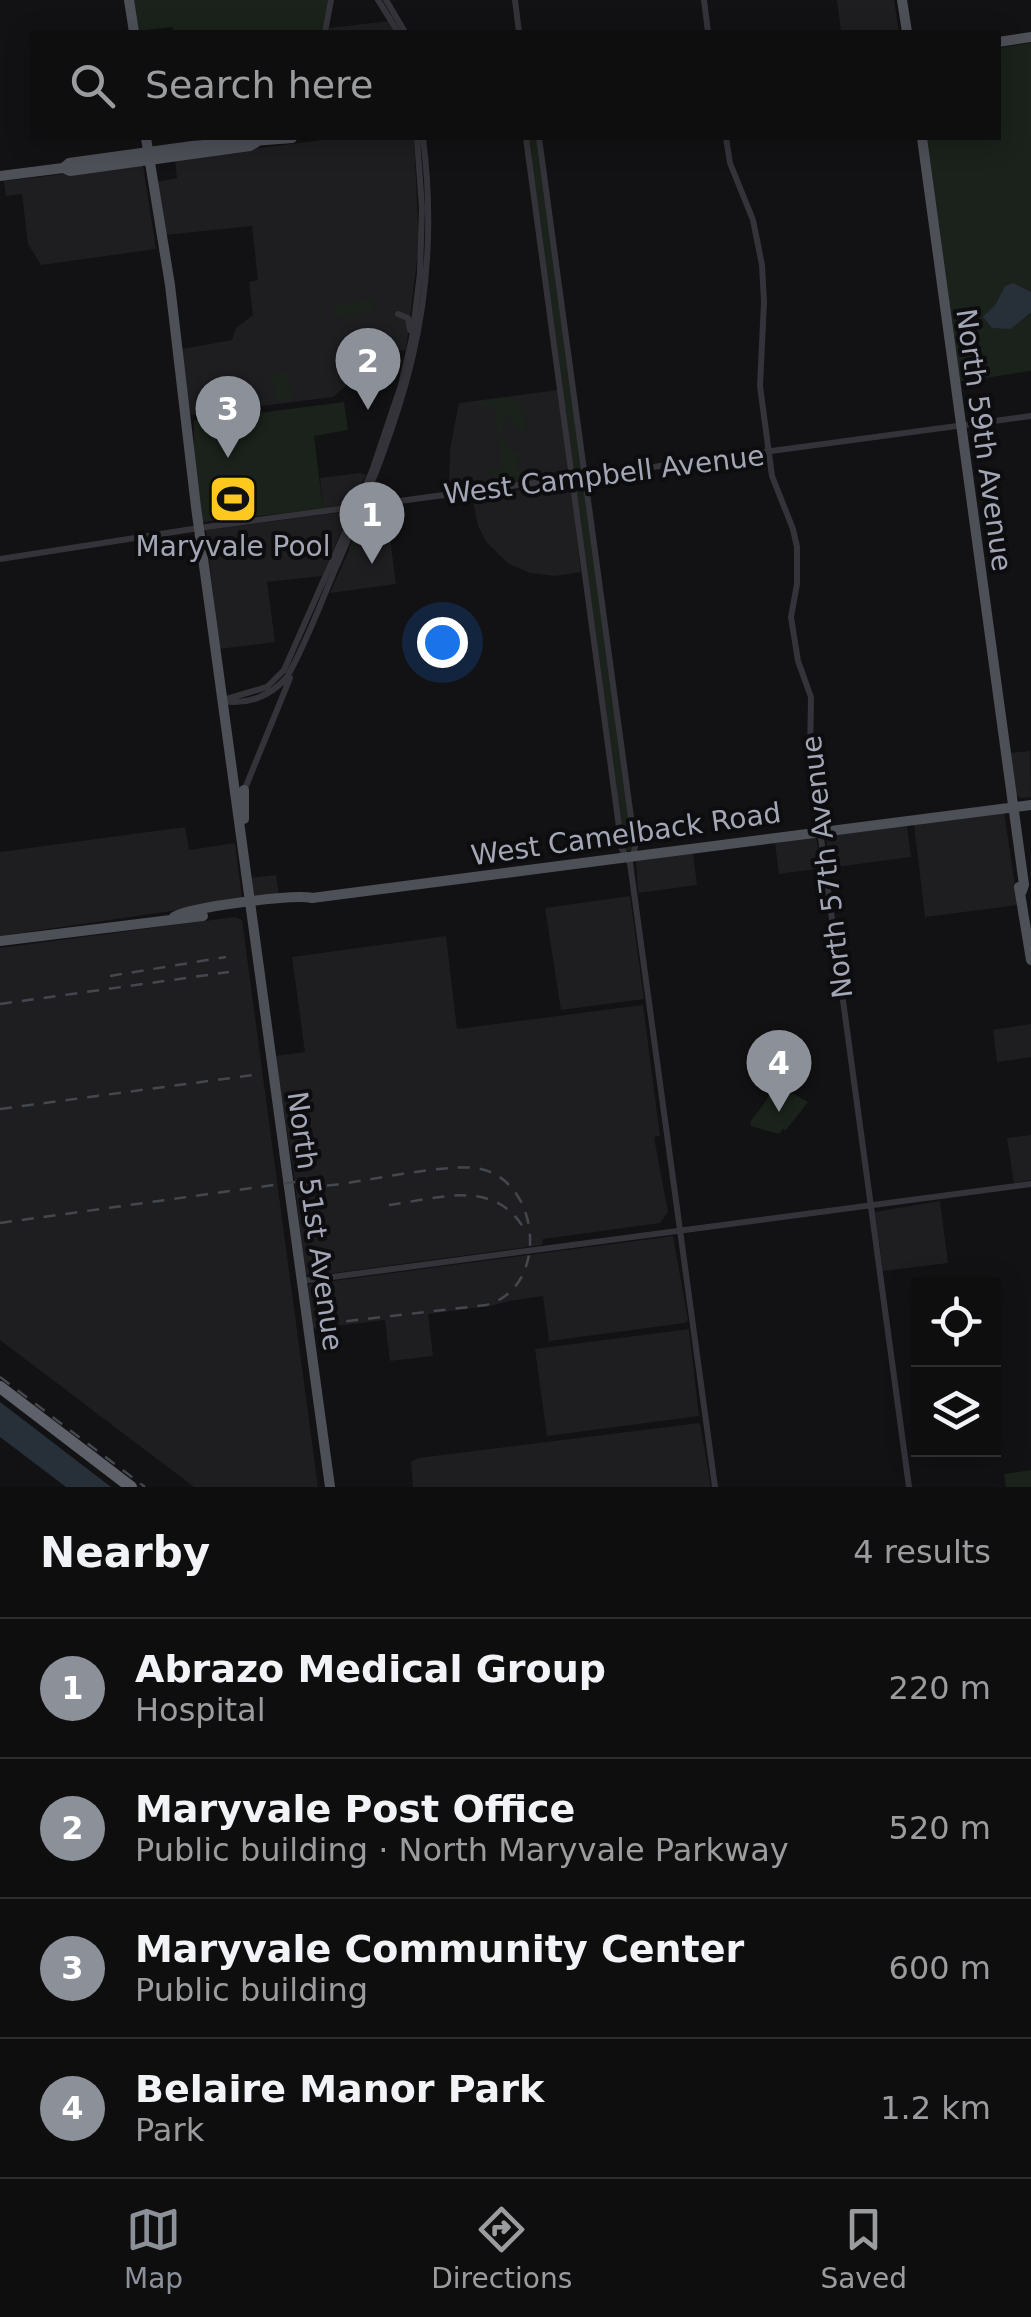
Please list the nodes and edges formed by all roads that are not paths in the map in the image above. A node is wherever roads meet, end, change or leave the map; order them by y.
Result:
1 (129, 0) edge
2 (331, 0) edge
3 (382, 0) edge
4 (515, 0) edge
5 (704, 0) edge
6 (902, 0) edge
7 (134, 30) edge
8 (325, 30) edge
9 (400, 30) edge
10 (519, 30) edge
11 (708, 30) edge
12 (907, 30) edge
13 (1031, 37) edge
14 (1001, 42) edge
15 (249, 140) edge
16 (249, 140) edge
17 (274, 140) edge
18 (420, 140) edge
19 (420, 140) edge
20 (526, 140) edge
21 (539, 140) edge
22 (726, 140) edge
23 (922, 140) edge
24 (148, 152) edge
25 (420, 166) junction
26 (0, 176) edge
27 (428, 188) junction
28 (398, 314) dead end
29 (412, 338) junction
30 (1031, 416) edge
31 (960, 428) junction
32 (769, 453) junction
33 (586, 477) junction
34 (572, 479) junction
35 (359, 507) junction
36 (348, 524) junction
37 (199, 528) junction
38 (344, 549) junction
39 (0, 559) edge
40 (333, 567) junction
41 (290, 673) junction
42 (222, 700) junction
43 (240, 794) junction
44 (1031, 802) edge
45 (1010, 805) junction
46 (820, 831) junction
47 (629, 858) junction
48 (250, 907) junction
49 (0, 941) edge
50 (1031, 960) edge
51 (1031, 1184) edge
52 (871, 1206) junction
53 (680, 1231) junction
54 (300, 1282) junction
55 (0, 1387) edge
56 (0, 1396) edge
57 (120, 1487) edge
58 (131, 1487) edge
59 (330, 1487) edge
60 (715, 1487) edge
61 (909, 1487) edge

1 - 7 main road
2 - 8 street
3 - 9 street
4 - 10 street
5 - 11 street
6 - 12 main road
13 - 14 main road
15 - 17 main road
16 - 24 main road
18 - 25 street
19 - 27 street
20 - 34 street
21 - 33 street
22 - 32 street, North 57th Avenue
23 - 31 main road, North 59th Avenue
24 - 26 main road
24 - 37 main road
25 - 27 street
25 - 29 street
27 - 35 street
28 - 29 street
29 - 35 street
30 - 31 street, West Campbell Avenue
31 - 32 street, West Campbell Avenue
31 - 45 main road, North 59th Avenue
32 - 33 street, West Campbell Avenue
32 - 46 street, North 57th Avenue
33 - 34 street, West Campbell Avenue
33 - 47 street
34 - 35 street, West Campbell Avenue
34 - 47 street
35 - 36 street
35 - 37 street, West Campbell Avenue
35 - 38 street
36 - 38 street
36 - 40 street
37 - 39 street, West Campbell Avenue
37 - 42 main road
38 - 40 street
40 - 41 street
40 - 42 street
41 - 42 street
41 - 43 street
42 - 43 main road
43 - 48 main road, North 51st Avenue
44 - 45 main road, West Camelback Road
45 - 46 main road, West Camelback Road
45 - 50 main road, North 59th Avenue
46 - 47 main road, West Camelback Road
46 - 52 street, North 57th Avenue
47 - 48 main road, West Camelback Road
47 - 53 street
48 - 49 main road, West Camelback Road
48 - 54 main road, North 51st Avenue
51 - 52 street
52 - 53 street
52 - 61 street, North 57th Avenue
53 - 54 street
53 - 60 street
54 - 59 main road, North 51st Avenue
55 - 58 highway
56 - 57 highway

